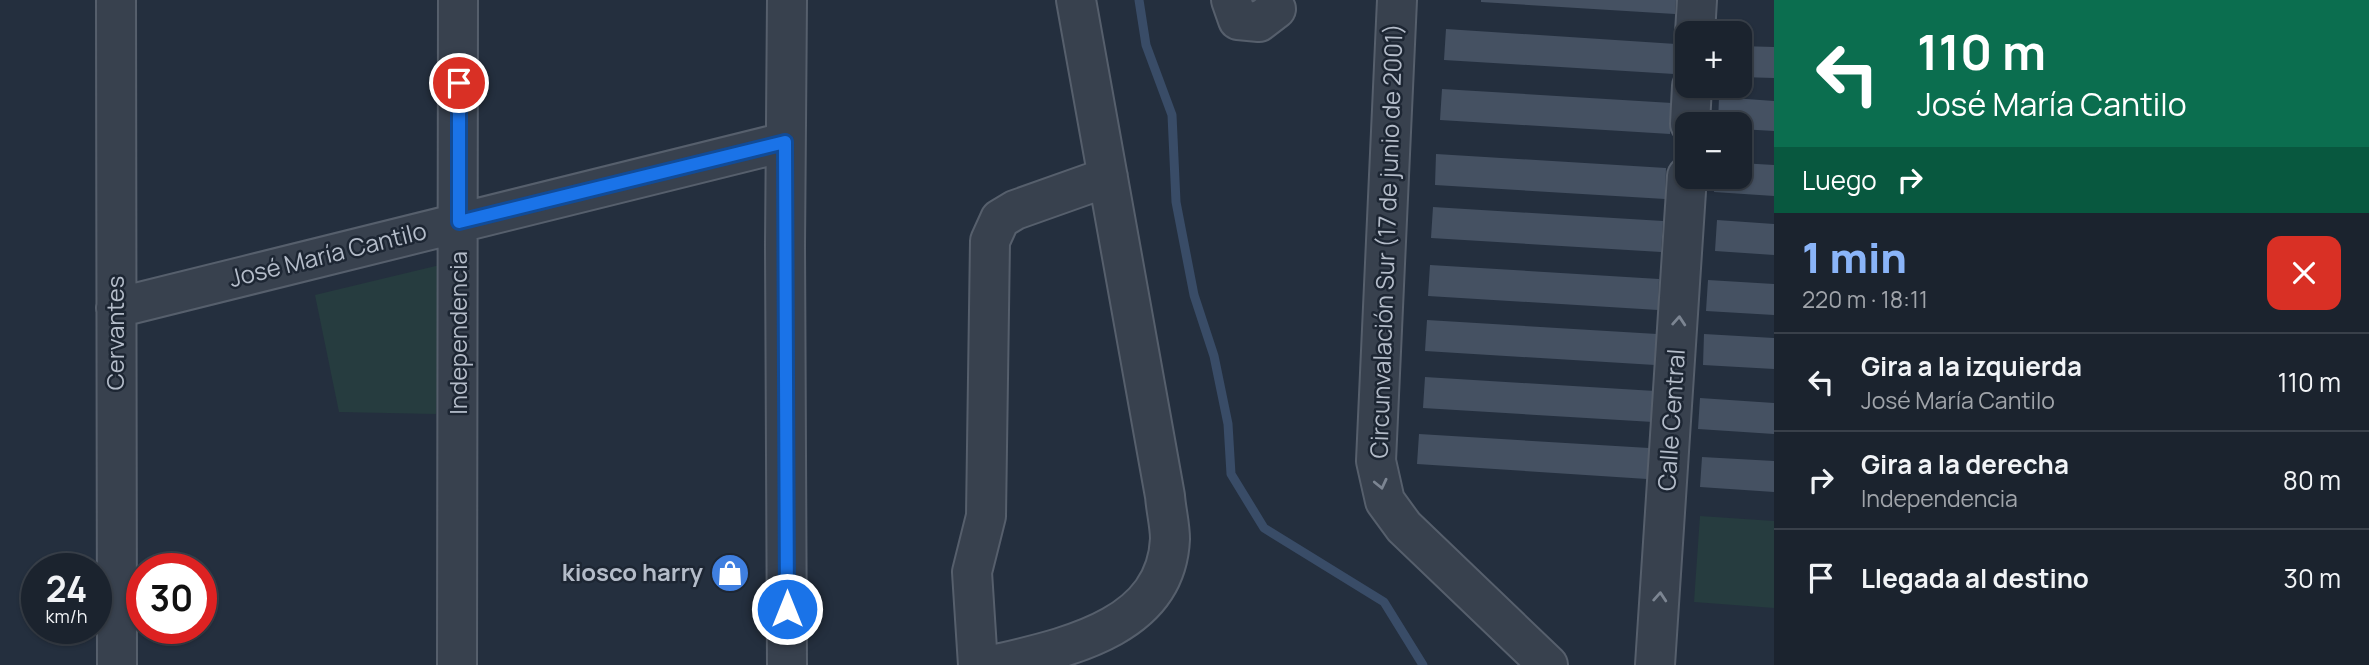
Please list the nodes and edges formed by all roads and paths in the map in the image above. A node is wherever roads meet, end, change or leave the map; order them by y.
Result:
1 (116, 0) edge
2 (458, 0) edge
3 (787, 0) edge
4 (1076, 0) edge
5 (1231, 0) edge
6 (1397, 0) edge
7 (1697, 0) edge
8 (1276, 9) dead end
9 (1696, 21) edge
10 (785, 142) junction
11 (1108, 177) junction
12 (1686, 189) edge
13 (459, 222) junction
14 (116, 308) junction
15 (1060, 657) edge
16 (117, 665) edge
17 (457, 665) edge
18 (787, 665) edge
19 (978, 665) edge
20 (993, 665) edge
21 (1548, 665) edge
22 (1655, 665) edge

1 - 14 street, Cervantes
2 - 13 street, Independencia
3 - 10 street
4 - 11 street
5 - 8 street
6 -> 21 street, Circunvalación Sur (17 de junio de 2001)
7 - 9 street
10 - 13 street, José María Cantilo
10 - 18 street
11 - 15 street
11 - 19 street
22 -> 12 street, Calle Central
13 - 14 street, José María Cantilo
13 - 17 street, Independencia
14 - 16 street, Cervantes
15 - 20 street

